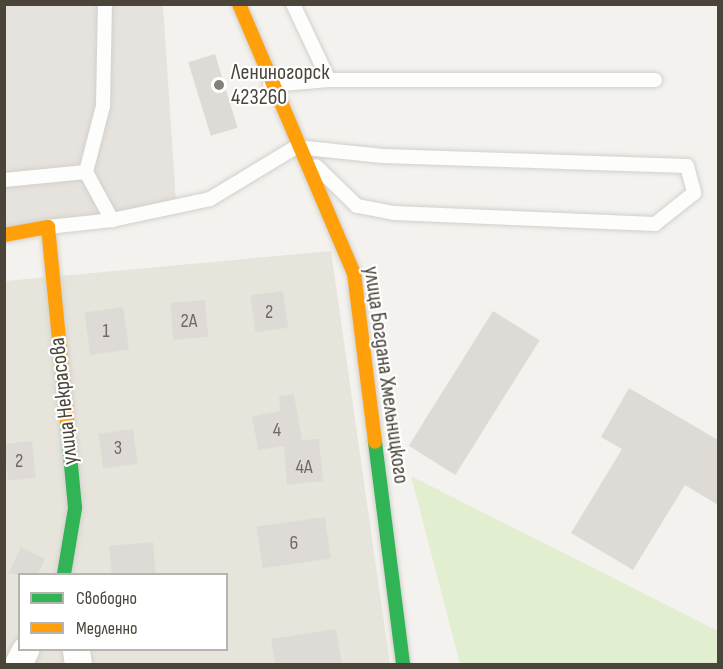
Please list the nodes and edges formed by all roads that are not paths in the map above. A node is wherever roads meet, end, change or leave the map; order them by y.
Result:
1 (105, 4) edge
2 (239, 4) edge
3 (293, 4) edge
4 (329, 80) junction
5 (655, 80) dead end
6 (270, 85) junction
7 (296, 147) junction
8 (86, 172) junction
9 (4, 180) edge
10 (112, 220) junction
11 (48, 227) junction
12 (4, 235) edge
13 (63, 573) edge
14 (403, 664) edge

1 - 8 lane
2 - 6 street, улица Богдана Хмельницкого
3 - 4 lane
4 - 5 lane
4 - 6 lane
6 - 7 street, улица Богдана Хмельницкого
7 - 7 lane
7 - 10 lane
7 - 14 street, улица Богдана Хмельницкого
8 - 9 lane
8 - 10 lane
10 - 11 lane
11 - 12 street
11 - 13 street, улица Некрасова

